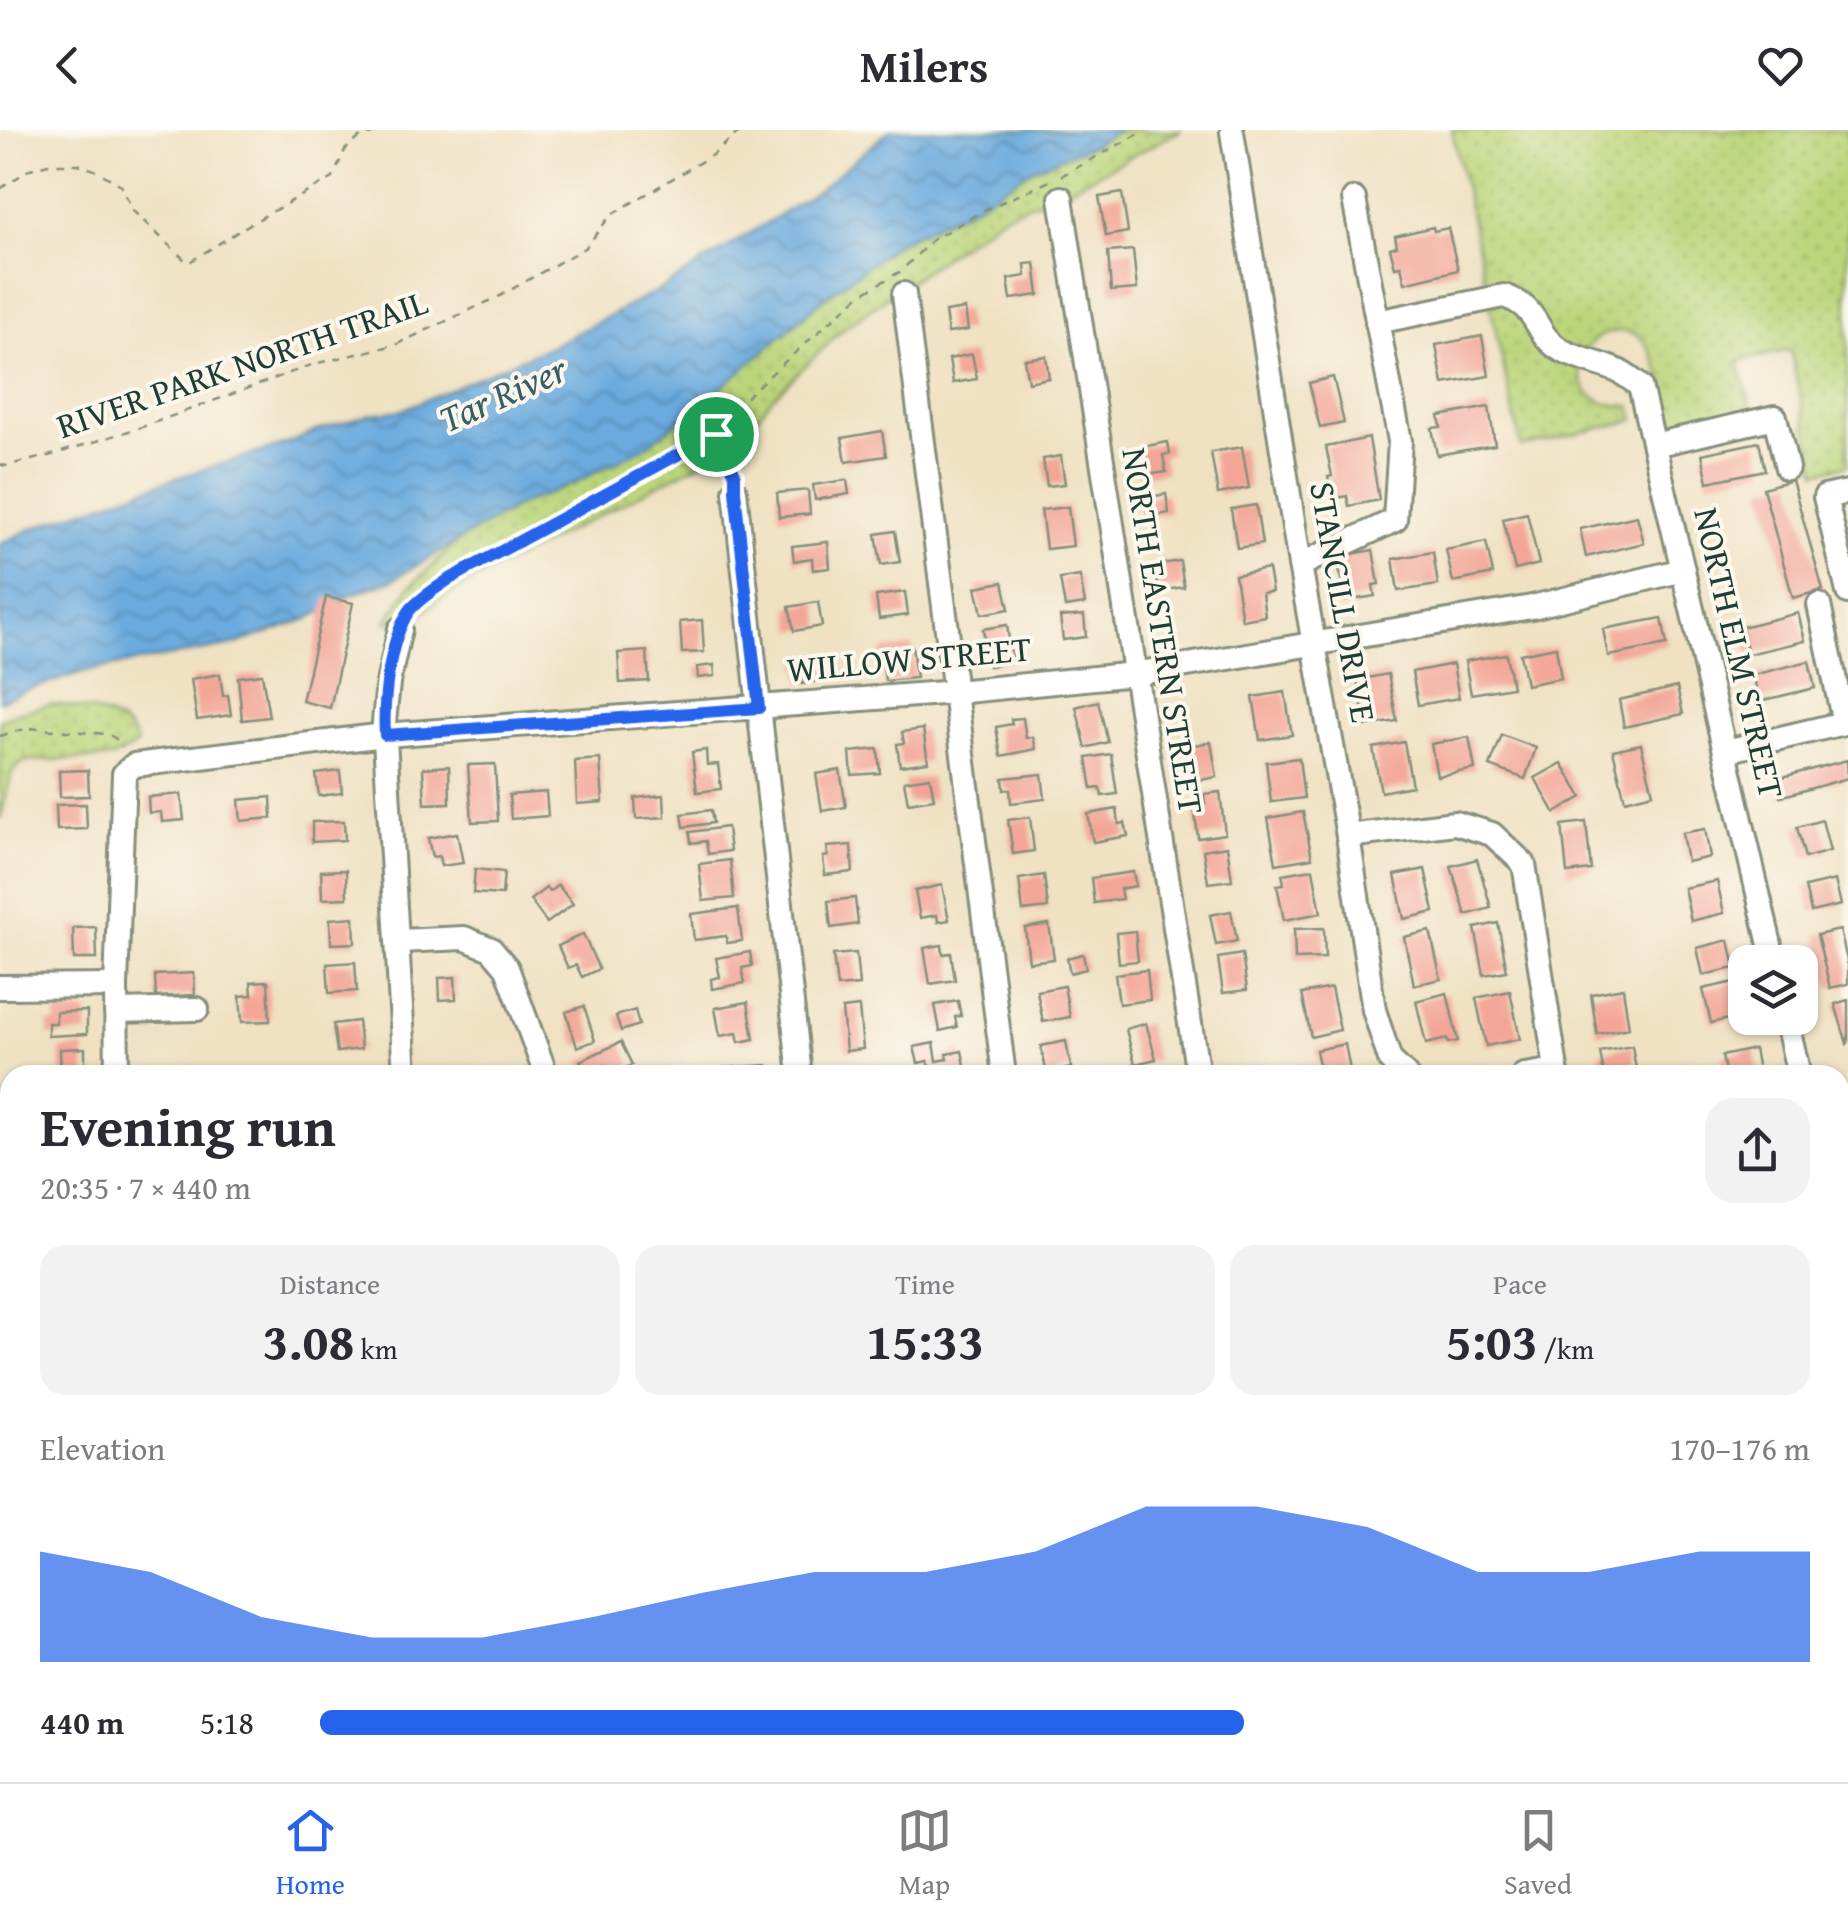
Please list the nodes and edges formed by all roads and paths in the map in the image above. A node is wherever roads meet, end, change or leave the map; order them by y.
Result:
1 (385, 130) edge
2 (741, 130) edge
3 (1146, 130) edge
4 (1232, 132) edge
5 (0, 189) edge
6 (1061, 198) dead end
7 (1354, 198) dead end
8 (904, 294) dead end
9 (1378, 322) junction
10 (716, 434) junction
11 (1654, 445) junction
12 (0, 464) edge
13 (1787, 468) dead end
14 (735, 491) joint
15 (1848, 492) edge
16 (1300, 565) junction
17 (1683, 570) junction
18 (1848, 592) edge
19 (1819, 605) dead end
20 (400, 629) joint
21 (1315, 642) junction
22 (1134, 674) junction
23 (956, 692) junction
24 (759, 708) junction
25 (1846, 723) edge
26 (385, 735) junction
27 (0, 736) edge
28 (1726, 750) junction
29 (130, 760) junction
30 (1348, 836) junction
31 (398, 941) junction
32 (1770, 945) edge
33 (116, 986) junction
34 (0, 987) edge
35 (197, 1009) dead end
36 (116, 1012) junction
37 (1790, 1035) edge
38 (117, 1065) edge
39 (404, 1065) edge
40 (542, 1065) edge
41 (799, 1065) edge
42 (1003, 1065) edge
43 (1196, 1065) edge
44 (1395, 1065) edge
45 (1556, 1065) edge
46 (1797, 1065) edge

1 - 5 path
2 - 12 path, RIVER PARK NORTH TRAIL
3 - 10 path
4 - 16 street, STANCILL DRIVE
6 - 22 street, NORTH EASTERN STREET
7 - 9 street
8 - 23 street
9 - 11 street, NORTH ELM STREET
9 - 16 street
10 - 14 path
10 - 20 path
11 - 13 street
11 - 17 street, NORTH ELM STREET
14 - 24 street
15 - 18 street
16 - 21 street, STANCILL DRIVE
17 - 21 street, WILLOW STREET
17 - 28 street, NORTH ELM STREET
19 - 25 street
20 - 26 street
21 - 22 street, WILLOW STREET
21 - 30 street, STANCILL DRIVE
22 - 23 street, WILLOW STREET
22 - 43 street, NORTH EASTERN STREET
23 - 24 street, WILLOW STREET
23 - 42 street
24 - 26 street, WILLOW STREET
24 - 41 street
25 - 28 street
26 - 29 street, WILLOW STREET
26 - 31 street
27 - 29 path
28 - 32 street, NORTH ELM STREET
29 - 33 street
30 - 44 street, STANCILL DRIVE
30 - 45 street
31 - 39 street
31 - 40 street
33 - 34 street
33 - 36 street
35 - 36 street
36 - 38 street
37 - 46 street

